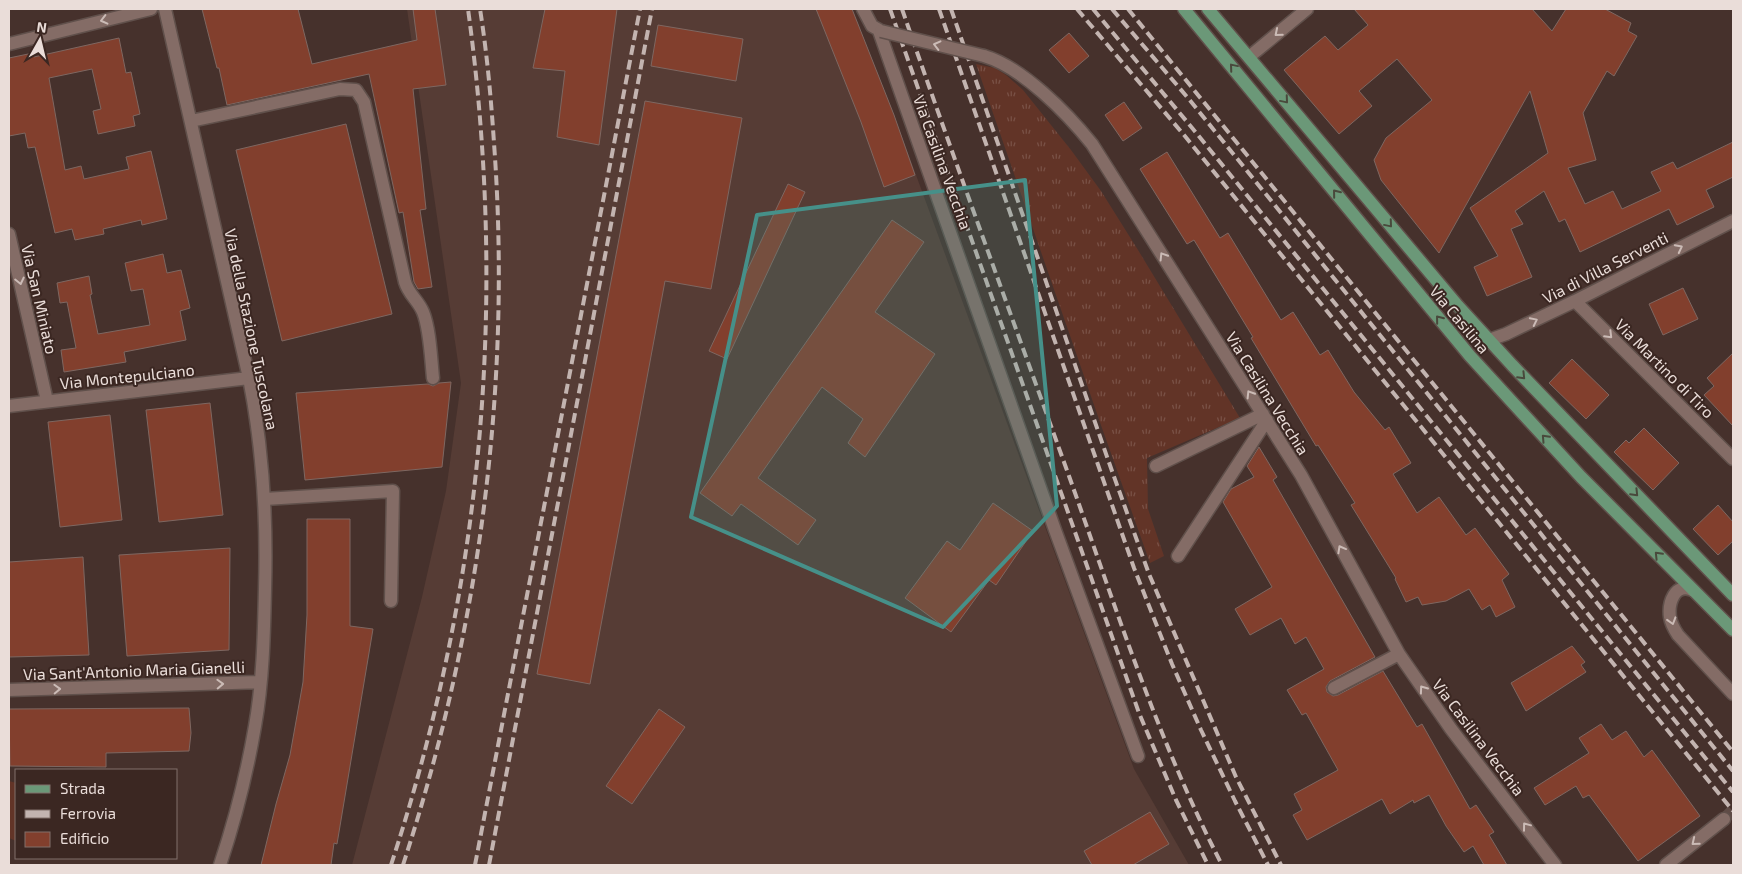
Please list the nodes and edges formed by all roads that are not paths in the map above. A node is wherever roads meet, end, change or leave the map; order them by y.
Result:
1 (152, 9) edge
2 (165, 9) edge
3 (863, 9) edge
4 (1184, 9) edge
5 (1208, 9) edge
6 (1307, 9) edge
7 (880, 31) junction
8 (9, 44) edge
9 (1249, 57) junction
10 (190, 121) junction
11 (1733, 221) edge
12 (9, 234) edge
13 (1575, 301) junction
14 (1489, 340) junction
15 (249, 378) junction
16 (433, 378) dead end
17 (47, 401) junction
18 (9, 406) edge
19 (1265, 417) junction
20 (1733, 459) edge
21 (1156, 466) dead end
22 (265, 499) junction
23 (1178, 556) dead end
24 (1692, 590) junction
25 (1733, 595) edge
26 (390, 601) dead end
27 (1733, 630) edge
28 (1399, 654) junction
29 (260, 682) junction
30 (1334, 688) dead end
31 (9, 690) edge
32 (1733, 694) edge
33 (1138, 756) dead end
34 (1724, 819) tunnel mouth
35 (220, 865) edge
36 (1555, 865) edge
37 (1666, 865) edge

1 -> 8 street
2 - 10 street, Via della Stazione Tuscolana
3 - 7 street, Via Casilina Vecchia
24 -> 4 main road, Via Casilina
5 - 9 main road, Via Casilina
6 -> 9 street
19 -> 7 street, Via Casilina Vecchia, bridge
7 - 33 street, Via Casilina Vecchia
9 -> 14 main road, Via Casilina
10 - 15 street, Via della Stazione Tuscolana
10 - 16 street
13 -> 11 street, Via di Villa Serventi
12 -> 17 street, Via San Miniato
14 -> 13 street, Via di Villa Serventi
13 -> 20 street, Via Martino di Tiro
14 -> 25 main road, Via Casilina
15 - 17 street, Via Montepulciano
15 - 22 street, Via della Stazione Tuscolana
17 - 18 street, Via Montepulciano
19 - 21 street
19 - 23 street
28 -> 19 street, Via Casilina Vecchia
22 - 26 street
22 - 29 street, Via della Stazione Tuscolana
24 - 27 main road, Via Casilina
24 -> 32 street
28 - 30 street
36 -> 28 street, Via Casilina Vecchia
31 -> 29 street, Via Sant'Antonio Maria Gianelli
29 - 35 street, Via della Stazione Tuscolana
34 -> 37 street

